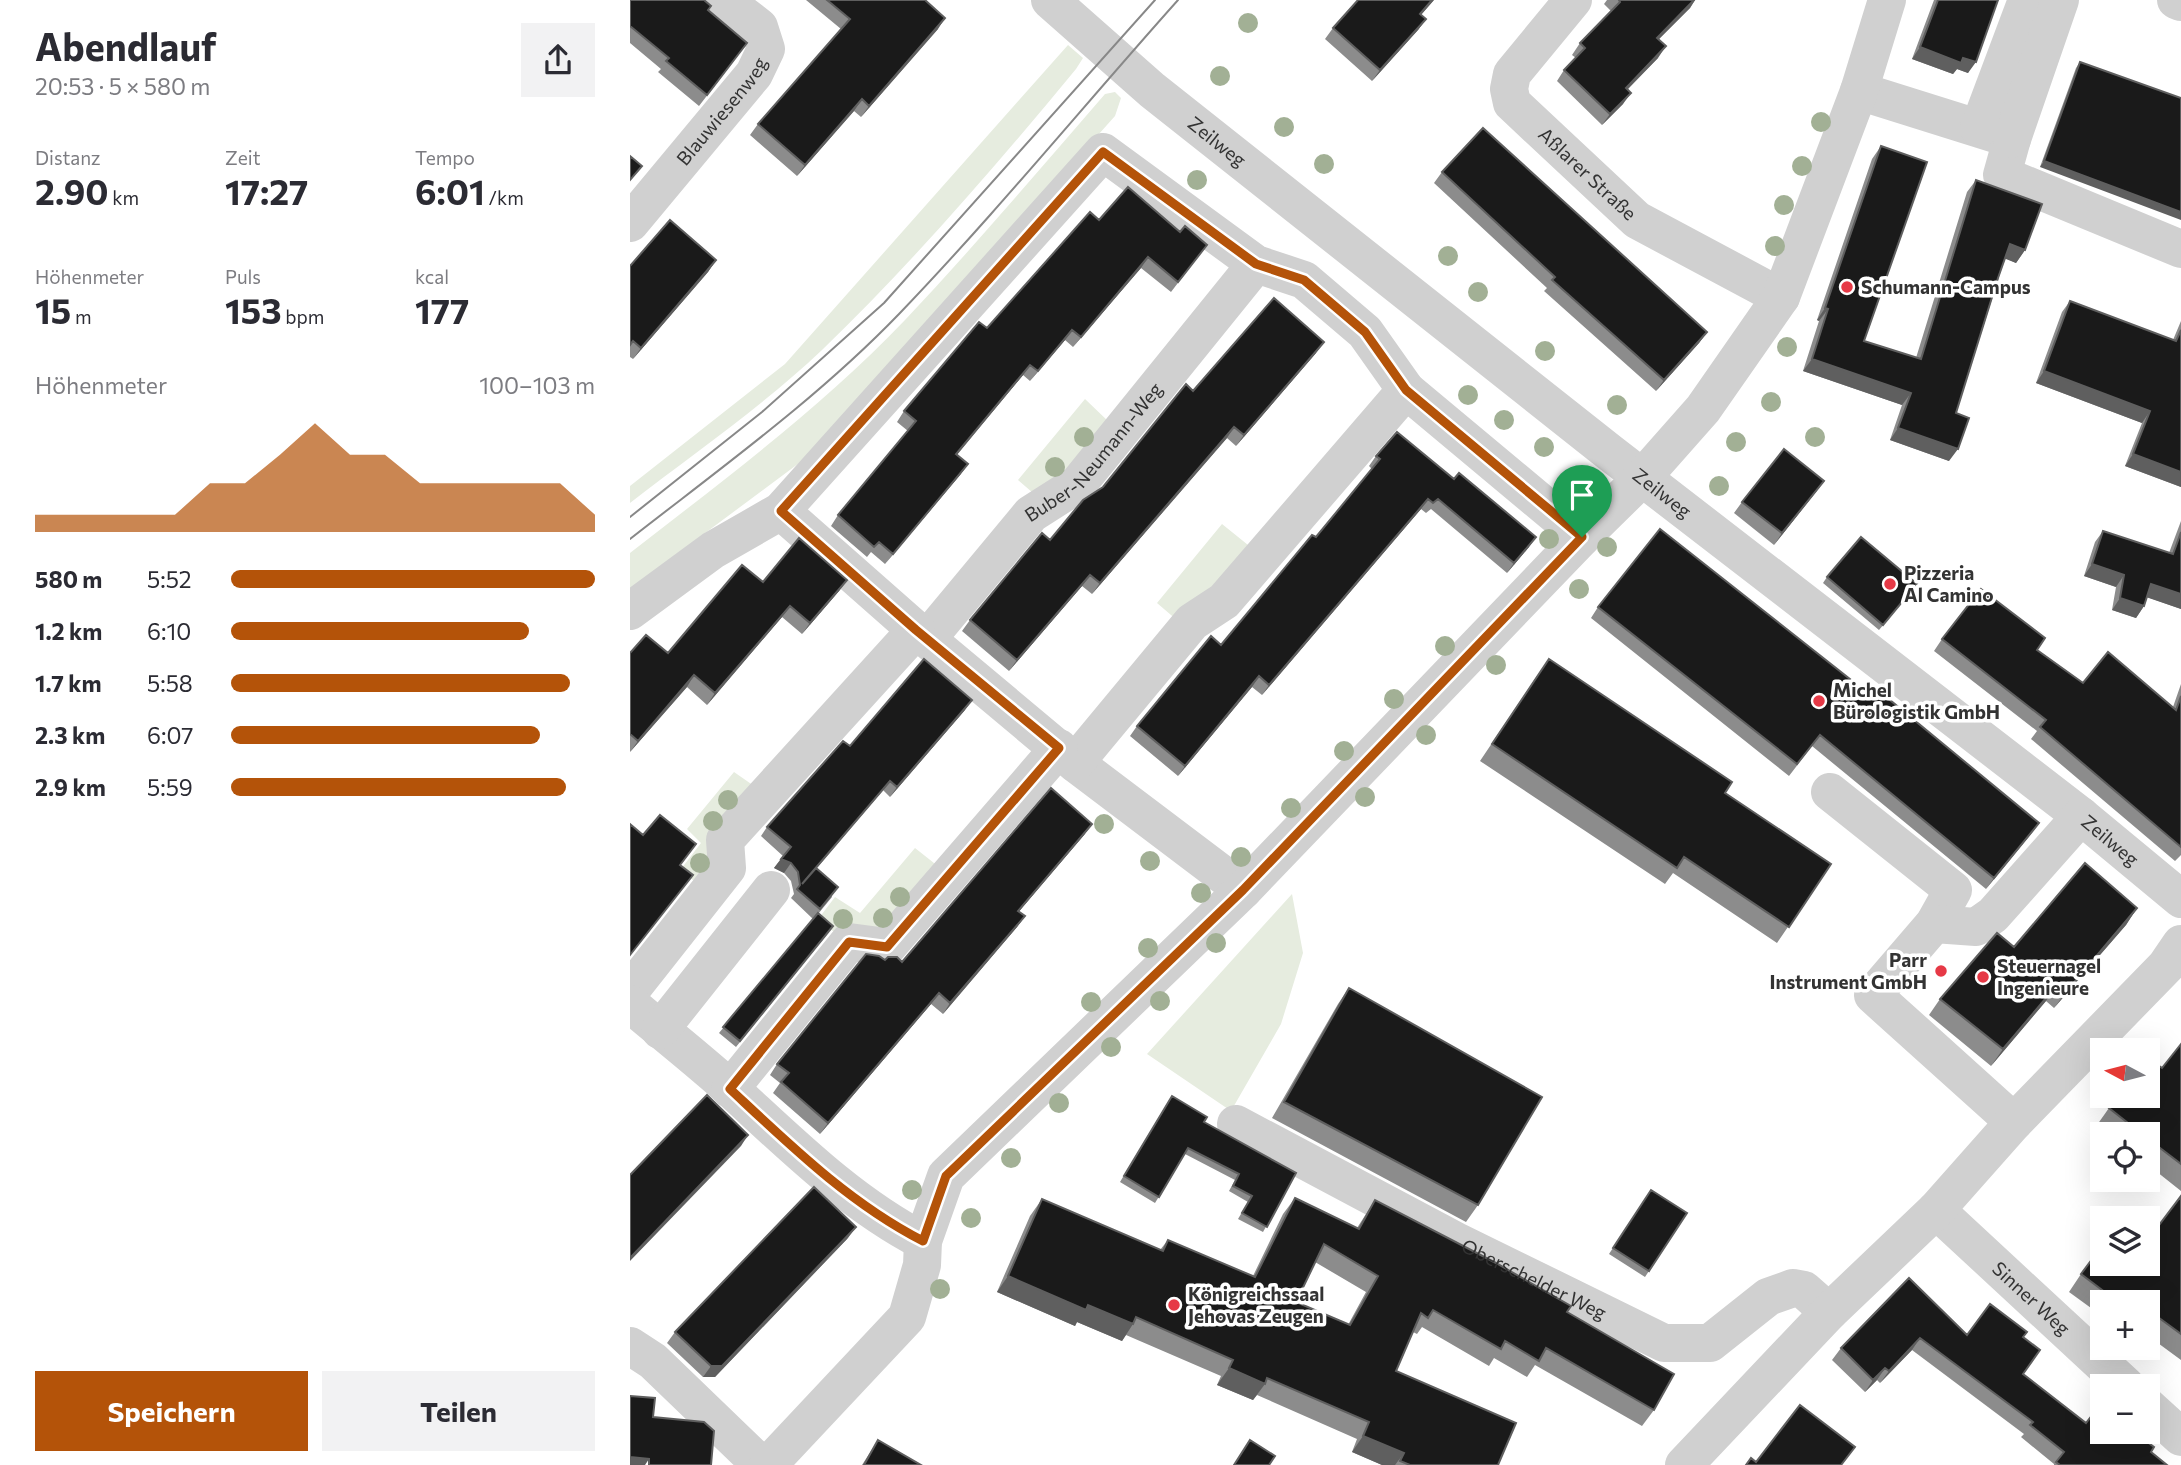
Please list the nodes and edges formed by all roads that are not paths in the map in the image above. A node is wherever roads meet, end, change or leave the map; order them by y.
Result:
1 (724, 0) edge
2 (1050, 0) edge
3 (1573, 0) edge
4 (1887, 0) edge
5 (2027, 0) edge
6 (2060, 0) edge
7 (2176, 0) edge
8 (2181, 2) edge
9 (1859, 91) junction
10 (1996, 133) junction
11 (630, 223) edge
12 (2181, 249) edge
13 (1256, 264) junction
14 (1781, 297) junction
15 (1406, 390) junction
16 (1642, 478) junction
17 (781, 511) junction
18 (1582, 537) junction
19 (630, 611) edge
20 (922, 634) junction
21 (1067, 755) junction
22 (1830, 792) dead end
23 (2081, 816) junction
24 (771, 890) dead end
25 (1243, 890) junction
26 (2181, 899) edge
27 (1934, 924) junction
28 (2181, 944) edge
29 (630, 991) edge
30 (630, 1004) edge
31 (660, 1030) junction
32 (730, 1089) junction
33 (2014, 1122) junction
34 (1236, 1124) dead end
35 (1936, 1210) junction
36 (923, 1241) junction
37 (1829, 1312) junction
38 (630, 1346) edge
39 (2113, 1374) edge
40 (2160, 1418) edge
41 (2181, 1437) edge
42 (761, 1465) edge
43 (768, 1465) edge
44 (1684, 1465) edge

1 - 11 street, Blauwiesenweg
2 - 16 street, Zeilweg
3 - 14 street, Aßlarer Straße
4 - 9 street
5 - 10 street
6 - 10 street
7 - 8 street
9 - 10 street
9 - 14 street
10 - 12 street
13 - 15 street
13 - 17 street
13 - 20 street, Buber-Neumann-Weg
14 - 16 street
15 - 18 street
15 - 21 street
16 - 18 street
16 - 23 street, Zeilweg
17 - 19 street
17 - 20 street
18 - 25 street
20 - 21 street
20 - 29 street, Buber-Neumann-Weg
21 - 25 street
21 - 32 street
22 - 27 street
23 - 26 street, Zeilweg
23 - 27 street
24 - 31 street
25 - 36 street
27 - 33 street
28 - 33 street
30 - 31 street
31 - 32 street
32 - 36 street
33 - 35 street
34 - 37 street, Oberschelder Weg
35 - 37 street
35 - 39 street, Sinner Weg
36 - 43 street
37 - 44 street
38 - 42 street
40 - 41 street

